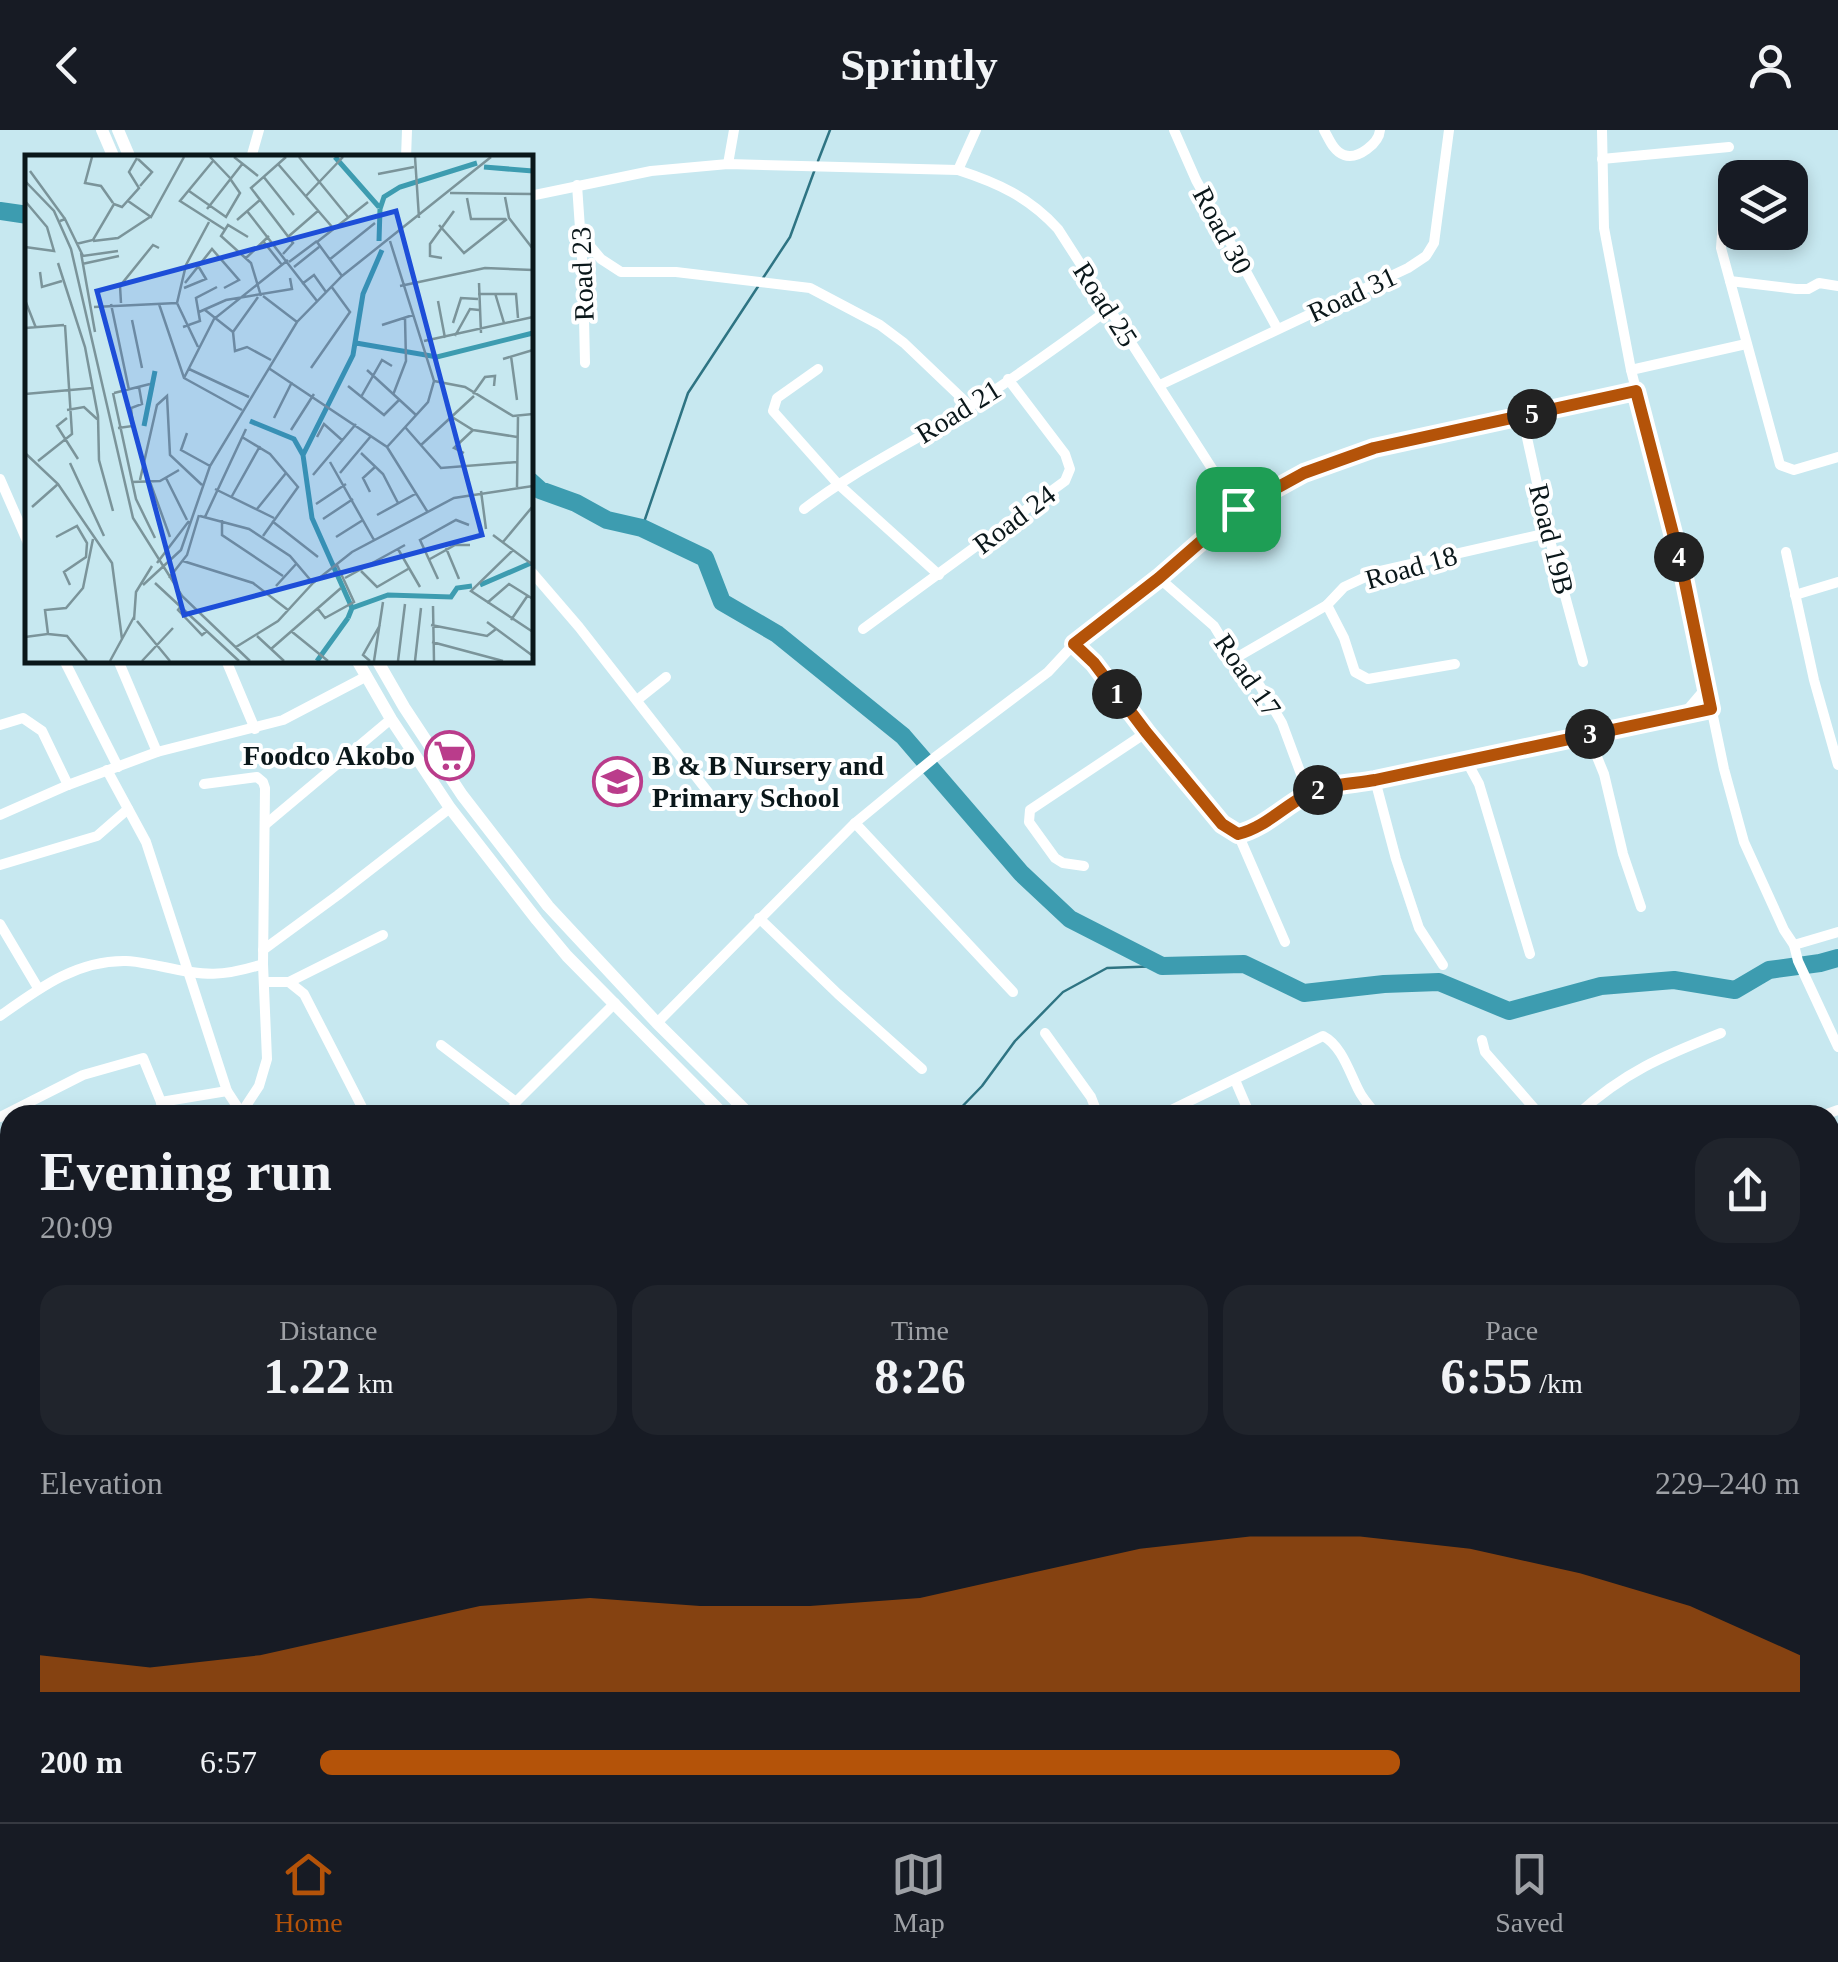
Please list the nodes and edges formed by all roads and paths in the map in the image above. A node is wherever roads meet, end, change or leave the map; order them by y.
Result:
1 (102, 130) edge
2 (118, 130) edge
3 (259, 130) edge
4 (407, 130) edge
5 (734, 130) edge
6 (976, 130) edge
7 (1174, 130) edge
8 (1324, 130) edge
9 (1380, 130) edge
10 (1449, 130) edge
11 (1602, 130) edge
12 (1729, 147) dead end
13 (113, 155) edge
14 (129, 155) edge
15 (252, 155) edge
16 (406, 155) edge
17 (1602, 159) junction
18 (728, 164) junction
19 (958, 170) junction
20 (577, 185) junction
21 (532, 196) edge
22 (580, 234) junction
23 (1722, 250) edge
24 (1730, 281) junction
25 (1838, 286) edge
26 (1109, 308) junction
27 (1277, 328) junction
28 (1746, 344) junction
29 (585, 363) dead end
30 (818, 369) dead end
31 (1631, 370) junction
32 (1008, 379) junction
33 (1160, 385) junction
34 (1636, 391) junction
35 (970, 406) junction
36 (1522, 416) junction
37 (1838, 458) edge
38 (1, 481) edge
39 (837, 483) junction
40 (804, 509) dead end
41 (1238, 509) junction
42 (1548, 533) junction
43 (25, 535) edge
44 (1786, 552) dead end
45 (532, 572) edge
46 (938, 576) junction
47 (1159, 578) junction
48 (1838, 582) edge
49 (1795, 595) junction
50 (1327, 605) junction
51 (863, 629) dead end
52 (1074, 644) junction
53 (1234, 659) junction
54 (65, 662) edge
55 (119, 662) edge
56 (227, 662) edge
57 (358, 662) edge
58 (378, 662) edge
59 (1583, 662) dead end
60 (1455, 664) dead end
61 (367, 676) junction
62 (666, 676) dead end
63 (1706, 688) junction
64 (637, 700) junction
65 (1711, 709) junction
66 (1683, 716) junction
67 (391, 718) junction
68 (0, 725) edge
69 (255, 729) junction
70 (1146, 732) junction
71 (1588, 735) junction
72 (157, 752) junction
73 (1466, 760) junction
74 (1838, 765) edge
75 (112, 768) junction
76 (445, 769) junction
77 (430, 778) junction
78 (1375, 780) junction
79 (68, 784) junction
80 (204, 784) dead end
81 (1308, 793) junction
82 (715, 801) dead end
83 (128, 808) junction
84 (450, 808) junction
85 (0, 815) edge
86 (855, 823) junction
87 (266, 824) junction
88 (1238, 834) junction
89 (0, 865) edge
90 (1084, 866) dead end
91 (1642, 907) dead end
92 (759, 918) junction
93 (0, 924) edge
94 (1838, 932) edge
95 (383, 936) dead end
96 (1285, 942) dead end
97 (262, 950) junction
98 (1795, 950) junction
99 (1530, 954) dead end
100 (262, 964) junction
101 (1443, 965) dead end
102 (190, 973) junction
103 (264, 982) junction
104 (290, 982) junction
105 (38, 988) junction
106 (1012, 992) dead end
107 (614, 1003) junction
108 (0, 1016) edge
109 (657, 1023) junction
110 (1721, 1032) dead end
111 (1045, 1033) dead end
112 (1482, 1040) dead end
113 (441, 1044) dead end
114 (1838, 1047) edge
115 (922, 1069) dead end
116 (1235, 1080) junction
117 (227, 1092) junction
118 (160, 1102) junction
119 (516, 1102) junction
120 (22, 1105) edge
121 (160, 1105) edge
122 (235, 1105) edge
123 (247, 1105) edge
124 (361, 1105) edge
125 (515, 1105) edge
126 (714, 1105) edge
127 (740, 1105) edge
128 (1094, 1105) edge
129 (1182, 1105) edge
130 (1246, 1105) edge
131 (1369, 1105) edge
132 (1531, 1105) edge
133 (1588, 1105) edge

1 - 13 main road
2 - 14 main road
3 - 15 street
4 - 16 street
5 - 18 street
6 - 19 street
7 - 27 street, Road 30
8 - 9 street
10 - 27 street, Road 31
11 - 17 street
12 - 17 street
17 - 31 street
18 - 19 street, Road 25
18 - 20 street, Road 25
19 - 26 street, Road 25
20 - 21 street, Road 25
20 - 22 street, Road 23
22 - 29 street, Road 23
22 - 35 street
23 - 24 street
24 - 25 street
24 - 28 street
26 - 32 street, Road 21
26 - 33 street, Road 25
27 - 33 street, Road 31
28 - 31 street
28 - 37 street
30 - 39 street
31 - 34 street
32 - 35 street, Road 21
32 - 46 street, Road 24
33 - 41 street, Road 25
34 - 36 street
34 - 63 street
35 - 39 street, Road 21
36 - 41 street
36 - 42 street, Road 19B
38 - 43 street
39 - 40 street, Road 21
39 - 46 street
41 - 47 street
42 - 50 street, Road 18
42 - 59 street, Road 19B
44 - 49 street
45 - 64 street
46 - 51 street, Road 24
47 - 52 street
47 - 53 street, Road 17
48 - 49 street
49 - 74 street
50 - 53 street, Road 18
50 - 60 street
52 - 70 street
52 - 86 street
53 - 81 street, Road 17
54 - 75 street
55 - 72 street
56 - 69 street
57 - 61 main road
58 - 76 main road
61 - 67 main road
61 - 69 street
62 - 64 street
63 - 65 street
63 - 66 street
64 - 82 street
65 - 66 street
65 - 98 street
66 - 71 street
67 - 77 main road
67 - 87 street
68 - 79 street
69 - 72 street
70 - 88 street
70 - 90 street
71 - 73 street
71 - 91 street
72 - 75 street
73 - 78 street
73 - 99 street
75 - 79 street
75 - 83 street
76 - 77 main road
76 - 109 main road
77 - 84 main road
78 - 81 street
78 - 101 street
79 - 85 street
80 - 87 street
81 - 88 street
83 - 89 street
83 - 102 street
84 - 97 street
84 - 107 main road
86 - 92 street
86 - 106 street
87 - 97 street
88 - 96 street
92 - 109 street
92 - 115 street
93 - 105 street
94 - 98 street
95 - 104 street
97 - 100 street
98 - 114 street
100 - 102 street
100 - 103 street
102 - 105 street
102 - 117 street
103 - 104 street
103 - 123 street
104 - 124 street
105 - 108 street
107 - 119 street
107 - 126 main road
109 - 127 main road
110 - 133 street
111 - 128 street
112 - 132 street
113 - 119 street
116 - 129 street
116 - 130 street
116 - 131 street
117 - 118 street
117 - 122 street
118 - 120 street
118 - 121 street
119 - 125 street

